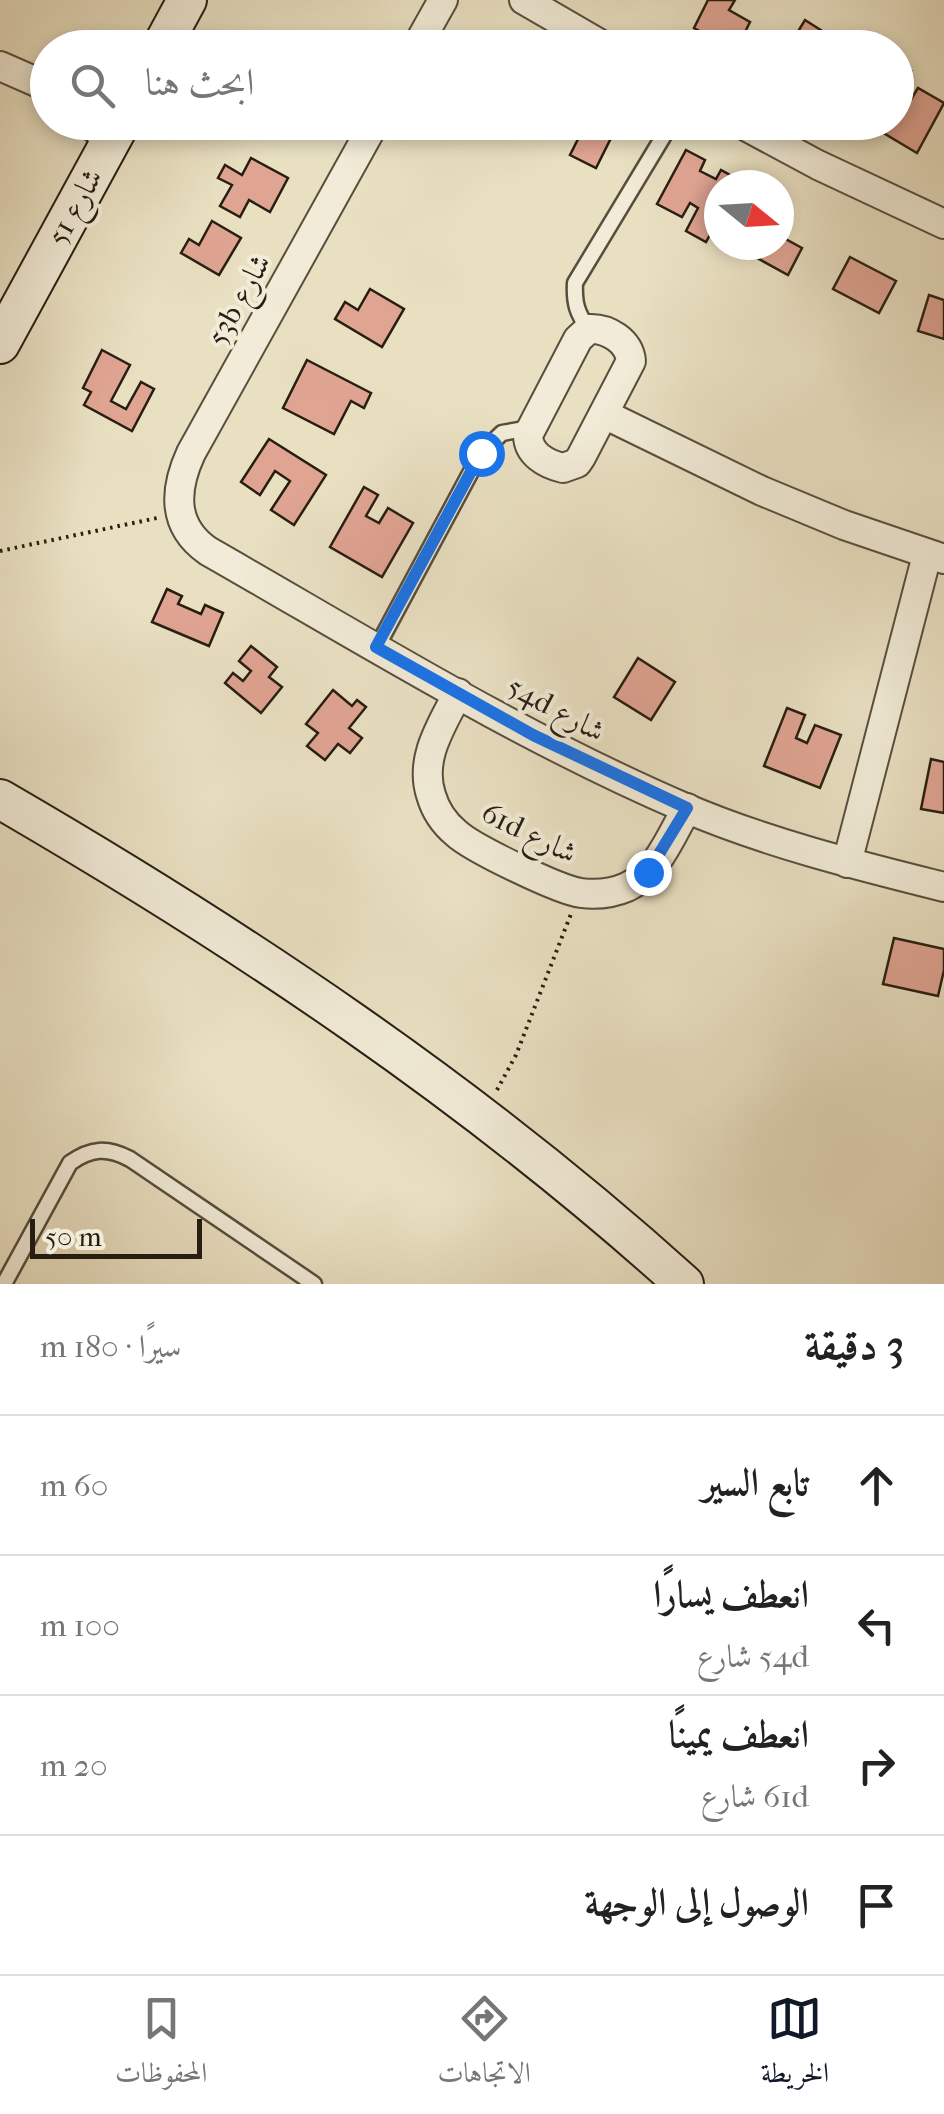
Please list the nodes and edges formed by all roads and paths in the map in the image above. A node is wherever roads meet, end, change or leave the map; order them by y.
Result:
1 (187, 0) edge
2 (443, 0) edge
3 (524, 0) edge
4 (171, 30) edge
5 (426, 30) edge
6 (576, 30) edge
7 (100, 140) edge
8 (364, 140) edge
9 (661, 140) edge
10 (771, 140) edge
11 (944, 224) edge
12 (589, 330) junction
13 (0, 344) edge
14 (604, 414) junction
15 (530, 428) junction
16 (179, 514) junction
17 (0, 551) edge
18 (935, 557) edge
19 (376, 647) junction
20 (458, 693) junction
21 (0, 799) edge
22 (687, 808) junction
23 (846, 863) junction
24 (944, 888) edge
25 (579, 893) junction
26 (483, 1116) junction
27 (4, 1284) edge
28 (314, 1284) edge
29 (684, 1284) edge

1 - 4 street
2 - 5 street
3 - 6 street
7 - 13 street, شارع 51
8 - 16 street, 53b شارع
9 - 12 lane
10 - 11 street
12 - 14 street
12 - 15 street
14 - 15 street
14 - 18 street
15 - 19 lane
16 - 17 path
16 - 19 street, 54d شارع
18 - 23 street
19 - 20 street, 54d شارع
20 - 22 street, 54d شارع
20 - 25 street, 61d شارع
21 - 26 street
22 - 23 street, 54d شارع
22 - 25 street, 61d شارع
23 - 24 street, 54d شارع
25 - 26 path
26 - 29 street
27 - 28 lane

